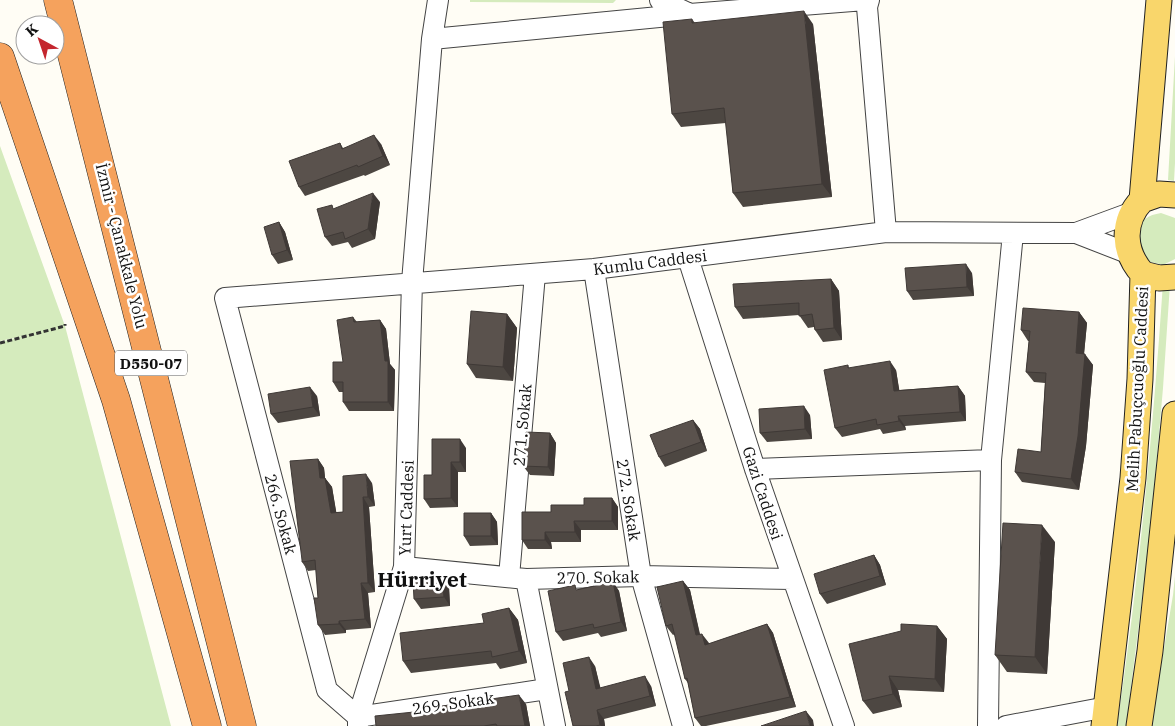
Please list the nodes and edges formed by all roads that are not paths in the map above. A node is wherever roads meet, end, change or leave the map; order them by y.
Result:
1 (58, 0) edge
2 (438, 0) edge
3 (660, 0) edge
4 (867, 0) edge
5 (1159, 0) edge
6 (690, 14) junction
7 (432, 39) junction
8 (0, 57) edge
9 (1175, 195) edge
10 (1138, 206) junction
11 (886, 232) junction
12 (1013, 233) junction
13 (1076, 233) junction
14 (688, 258) junction
15 (1136, 264) junction
16 (594, 269) junction
17 (535, 274) junction
18 (1175, 277) edge
19 (412, 282) junction
20 (225, 298) joint
21 (1175, 414) edge
22 (991, 460) junction
23 (755, 469) junction
24 (404, 567) junction
25 (641, 576) junction
26 (518, 578) junction
27 (792, 580) junction
28 (547, 689) junction
29 (1106, 716) edge
30 (358, 722) edge
31 (208, 726) edge
32 (242, 726) edge
33 (555, 726) edge
34 (683, 726) edge
35 (844, 726) edge
36 (988, 726) edge
37 (1006, 726) edge
38 (1139, 726) edge

1 - 32 highway, İzmir - Çanakkale Yolu / D550-07
2 - 7 street, Yurt Caddesi
3 - 6 street
4 - 6 street
4 - 11 street
5 - 10 main road, Melih Pabuçcuoğlu Caddesi
6 - 7 street
7 - 19 street, Yurt Caddesi
8 - 31 highway, D550-07
9 - 10 main road
10 - 13 street
10 - 15 main road, Melih Pabuçcuoğlu Caddesi
11 - 12 street, Kumlu Caddesi
11 - 14 street, Kumlu Caddesi
12 - 13 street, Kumlu Caddesi
12 - 22 street
13 - 15 street
14 - 16 street, Kumlu Caddesi
14 - 23 street, Gazi Caddesi
15 - 18 main road
15 - 29 main road, Melih Pabuçcuoğlu Caddesi
16 - 17 street, Kumlu Caddesi
16 - 25 street, 272. Sokak
17 - 19 street, Kumlu Caddesi
17 - 26 street, 271. Sokak
19 - 20 street, Kumlu Caddesi
19 - 24 street, Yurt Caddesi
20 - 30 street, 266. Sokak
21 - 38 main road
22 - 23 street
22 - 36 street
23 - 27 street, Gazi Caddesi
24 - 26 street, 270. Sokak
24 - 30 street, Yurt Caddesi
25 - 26 street, 270. Sokak
25 - 27 street, 270. Sokak
25 - 34 street, 272. Sokak
26 - 28 street, 271. Sokak
27 - 35 street, Gazi Caddesi
28 - 30 street, 269. Sokak
28 - 33 street, 271. Sokak
29 - 37 street

